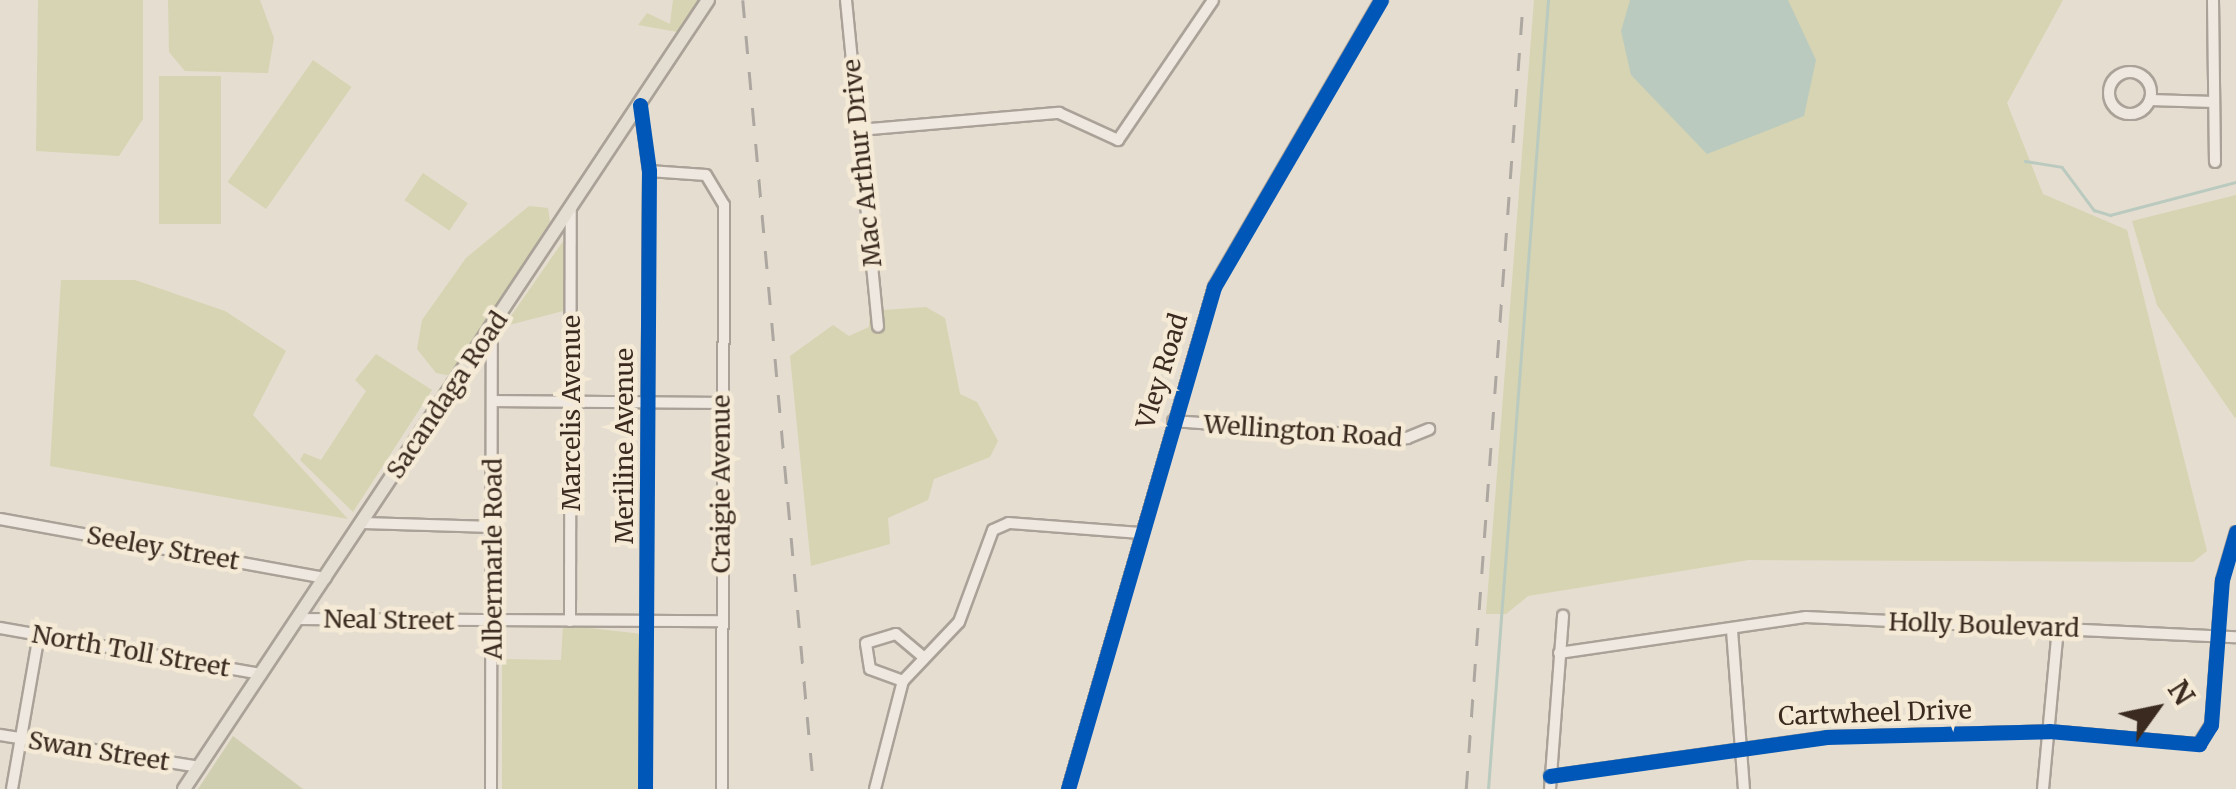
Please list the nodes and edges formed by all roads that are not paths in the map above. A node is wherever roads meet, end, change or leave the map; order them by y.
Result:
1 (708, 0) edge
2 (846, 0) edge
3 (1213, 0) edge
4 (1381, 0) edge
5 (2214, 0) edge
6 (2150, 100) junction
7 (2214, 102) junction
8 (640, 105) junction
9 (859, 130) junction
10 (2215, 162) dead end
11 (649, 171) junction
12 (571, 206) junction
13 (878, 326) dead end
14 (492, 330) junction
15 (494, 401) junction
16 (572, 403) junction
17 (721, 403) junction
18 (650, 405) junction
19 (1173, 421) junction
20 (1428, 429) dead end
21 (0, 518) edge
22 (363, 522) junction
23 (492, 527) junction
24 (2236, 532) edge
25 (1140, 533) junction
26 (326, 578) junction
27 (1563, 615) dead end
28 (298, 619) junction
29 (492, 620) junction
30 (570, 620) junction
31 (720, 621) junction
32 (649, 622) junction
33 (2058, 626) junction
34 (0, 628) edge
35 (1732, 630) junction
36 (39, 635) junction
37 (2218, 635) junction
38 (2236, 637) edge
39 (1559, 653) junction
40 (921, 654) junction
41 (261, 674) junction
42 (903, 680) junction
43 (2050, 732) junction
44 (0, 735) edge
45 (21, 738) junction
46 (1746, 744) junction
47 (198, 767) junction
48 (1550, 776) junction
49 (12, 789) edge
50 (184, 789) edge
51 (490, 789) edge
52 (645, 789) edge
53 (722, 789) edge
54 (875, 789) edge
55 (1068, 789) edge
56 (1550, 789) edge
57 (1744, 789) edge
58 (2043, 789) edge

1 - 8 main road, Sacandaga Road
2 - 9 street, Mac Arthur Drive
3 - 9 street
4 - 19 street, Vley Road
5 - 7 street
6 - 6 street
6 - 7 street
7 - 10 street
8 - 11 street, Meriline Avenue
8 - 12 main road, Sacandaga Road
9 - 13 street, Mac Arthur Drive
11 - 17 street, Craigie Avenue
11 - 18 street, Meriline Avenue
12 - 14 main road, Sacandaga Road
12 - 16 street, Marcelis Avenue
14 - 15 street, Albermarle Road
14 - 22 main road, Sacandaga Road
15 - 16 street
15 - 23 street, Albermarle Road
16 - 18 street
16 - 30 street, Marcelis Avenue
17 - 18 street
17 - 31 street, Craigie Avenue
18 - 32 street, Meriline Avenue
19 - 20 street, Wellington Road
19 - 25 street, Vley Road
21 - 26 street, Seeley Street
22 - 23 street
22 - 26 main road, Sacandaga Road
23 - 29 street, Albermarle Road
24 - 37 street
25 - 40 street
25 - 55 street, Vley Road
26 - 28 main road, Sacandaga Road
27 - 39 street
28 - 29 street, Neal Street
28 - 41 main road, Sacandaga Road
29 - 30 street, Neal Street
29 - 51 street, Albermarle Road
30 - 32 street, Neal Street
31 - 32 street, Neal Street
31 - 53 street, Craigie Avenue
32 - 52 street, Meriline Avenue
33 - 35 street, Holly Boulevard
33 - 37 street, Holly Boulevard
33 - 43 street
34 - 36 street, North Toll Street
35 - 39 street, Holly Boulevard
35 - 46 street
36 - 41 street, North Toll Street
36 - 45 street
37 - 38 street, Holly Boulevard
37 - 43 street, Cartwheel Drive
39 - 48 street
40 - 42 street
40 - 42 street
41 - 47 main road, Sacandaga Road
42 - 54 street
43 - 46 street, Cartwheel Drive
43 - 58 street
44 - 45 street, Swan Street
45 - 47 street, Swan Street
45 - 49 street
46 - 48 street, Cartwheel Drive
46 - 57 street
47 - 50 main road, Sacandaga Road
48 - 56 street

